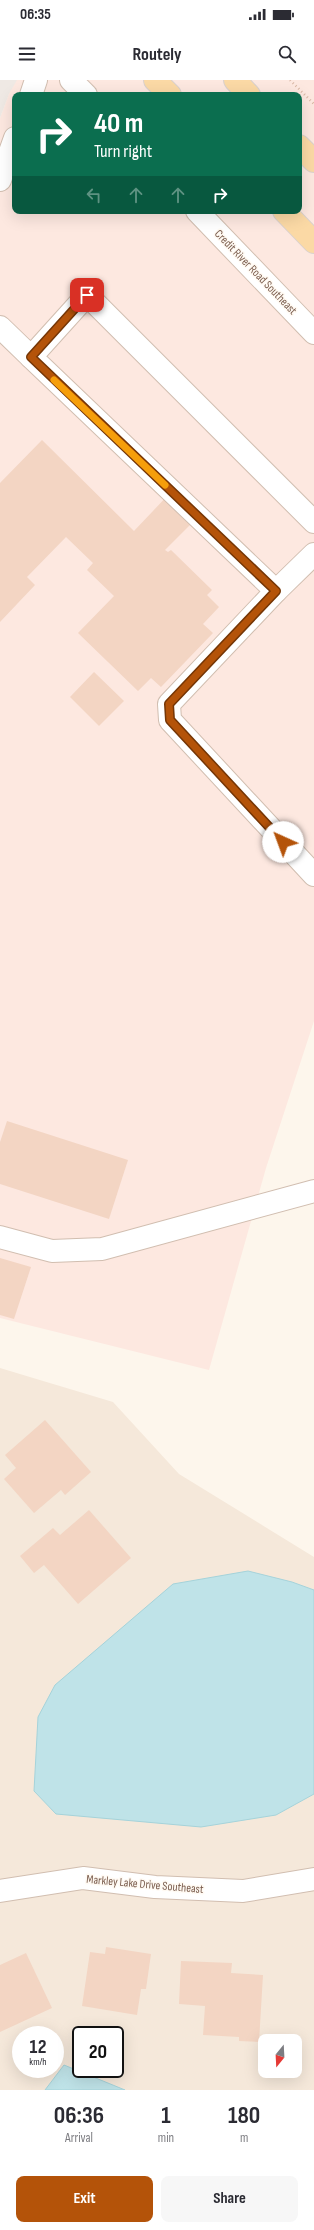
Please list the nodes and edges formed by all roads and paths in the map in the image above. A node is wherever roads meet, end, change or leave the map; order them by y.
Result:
1 (36, 80) edge
2 (71, 80) edge
3 (155, 80) edge
4 (235, 80) edge
5 (290, 80) edge
6 (32, 92) edge
7 (83, 92) edge
8 (167, 92) edge
9 (246, 92) edge
10 (314, 104) edge
11 (12, 146) edge
12 (302, 149) edge
13 (314, 161) edge
14 (0, 180) edge
15 (200, 214) edge
16 (287, 214) edge
17 (314, 242) edge
18 (0, 327) edge
19 (314, 333) edge
20 (31, 357) junction
21 (314, 522) edge
22 (314, 554) edge
23 (276, 591) junction
24 (314, 875) edge
25 (314, 1192) edge
26 (0, 1237) edge
27 (314, 1879) edge
28 (0, 1891) edge

1 - 6 street
2 - 7 street
3 - 8 main road
4 - 9 main road
5 - 10 path
11 - 14 street
12 - 13 main road
15 - 19 street, Credit River Road Southeast
16 - 17 main road
18 - 20 street
20 - 21 street
20 - 23 street
22 - 23 street
23 - 24 street
25 - 26 street
27 - 28 street, Markley Lake Drive Southeast

